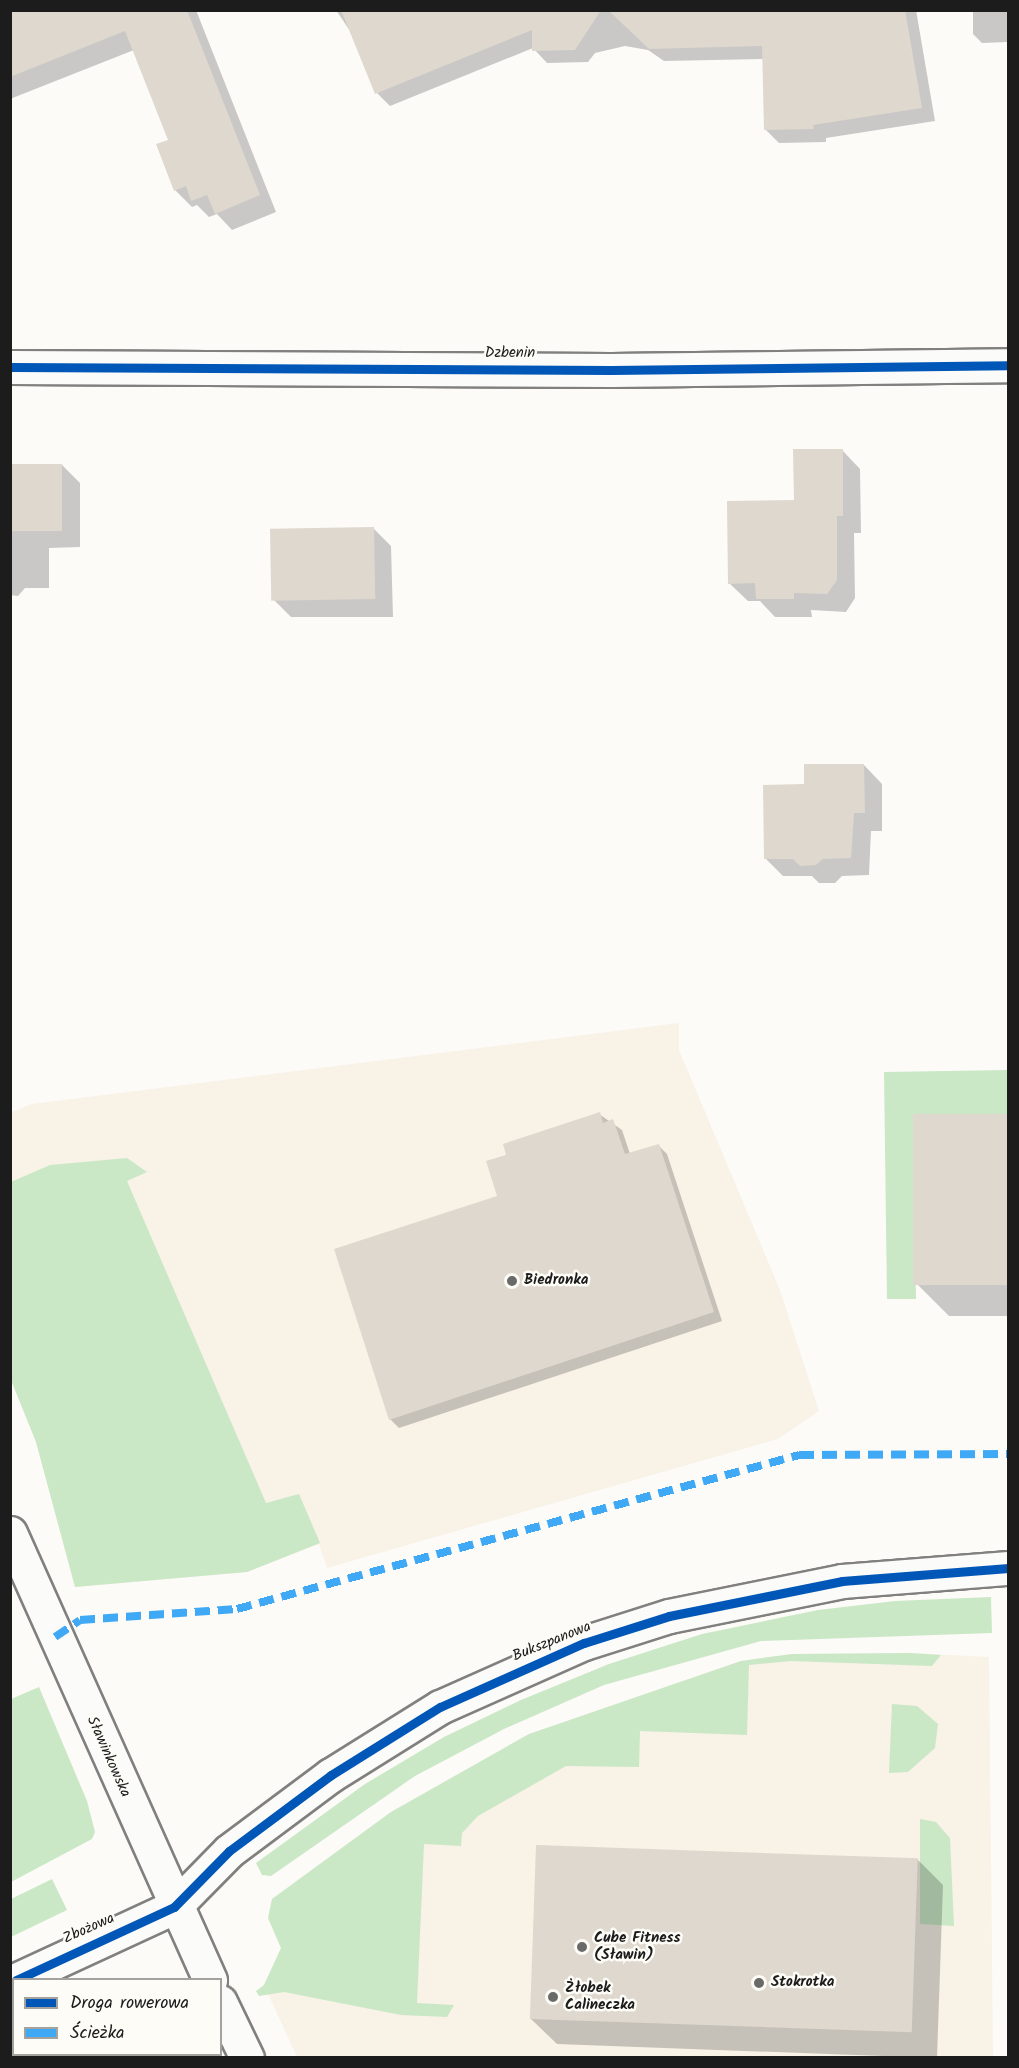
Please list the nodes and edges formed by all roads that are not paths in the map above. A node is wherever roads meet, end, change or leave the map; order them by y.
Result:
1 (1008, 365) edge
2 (10, 367) edge
3 (10, 1533) edge
4 (1008, 1568) edge
5 (174, 1907) junction
6 (20, 1978) edge
7 (209, 1978) edge
8 (222, 2006) edge
9 (247, 2058) edge

1 - 2 street, Dzbenin
3 - 5 street, Sławinkowska
4 - 5 street, Bukszpanowa
5 - 6 street, Zbożowa
5 - 7 street, Sławinkowska
8 - 9 street

